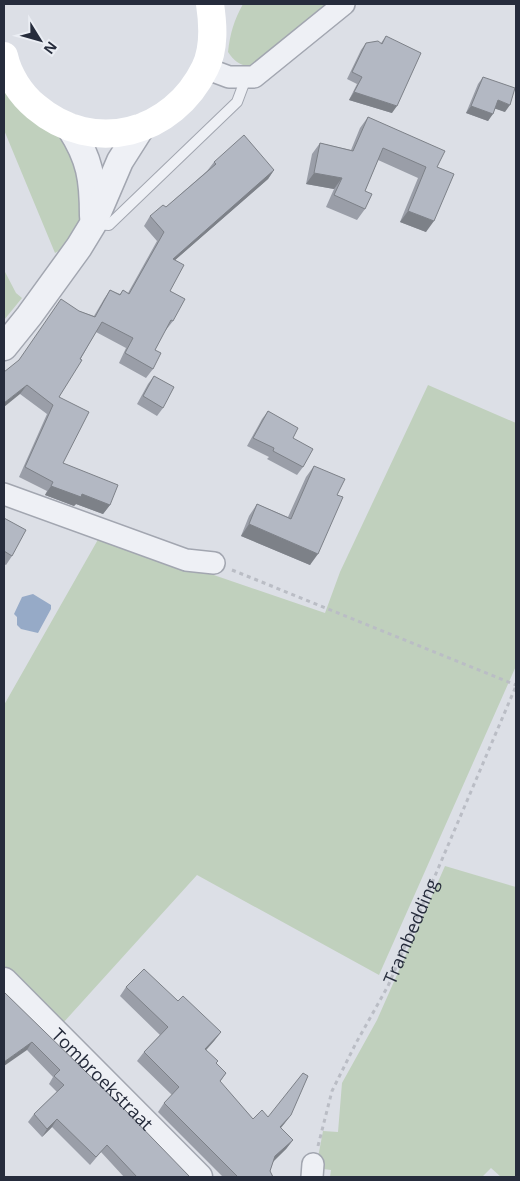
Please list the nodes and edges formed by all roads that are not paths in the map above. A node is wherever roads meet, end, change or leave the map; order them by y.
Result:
1 (344, 4) edge
2 (217, 10) edge
3 (4, 56) edge
4 (205, 68) junction
5 (246, 78) junction
6 (70, 128) junction
7 (141, 128) junction
8 (93, 224) junction
9 (4, 347) edge
10 (4, 494) edge
11 (214, 563) road end
12 (4, 981) edge
13 (199, 1177) edge

1 - 5 street
2 - 4 main road
3 - 6 main road
4 - 5 street
4 - 7 main road
5 - 8 lane
6 - 7 main road
6 - 8 street
7 - 8 street
8 - 9 street
10 - 11 street
12 - 13 street, Tombroekstraat

